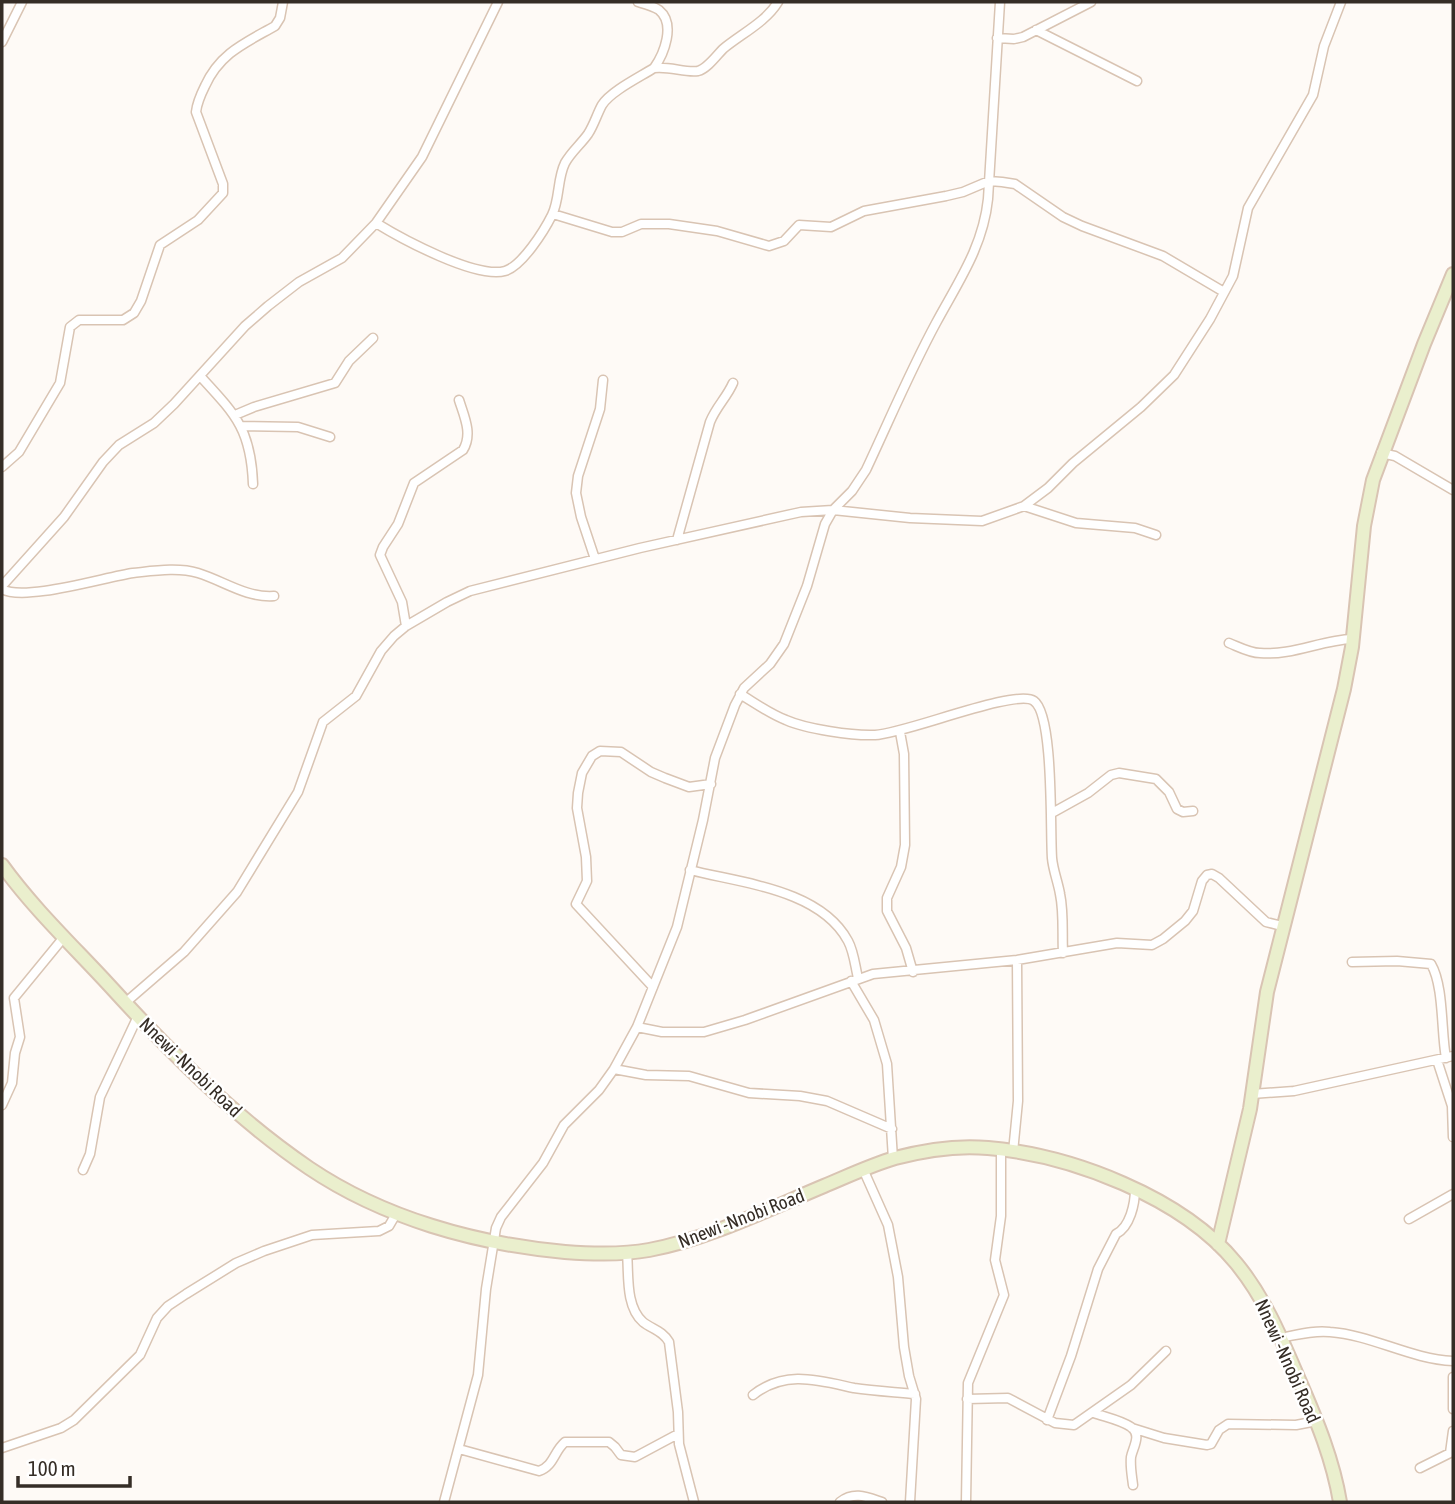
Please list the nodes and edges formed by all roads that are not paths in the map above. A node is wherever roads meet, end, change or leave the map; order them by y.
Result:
1 (22, 2) edge
2 (283, 2) edge
3 (498, 2) edge
4 (638, 2) edge
5 (778, 2) edge
6 (1000, 2) edge
7 (1091, 2) edge
8 (1341, 2) edge
9 (2, 19) edge
10 (1036, 30) junction
11 (7, 31) junction
12 (998, 38) junction
13 (2, 42) edge
14 (654, 68) junction
15 (1137, 81) dead end
16 (989, 181) junction
17 (553, 214) junction
18 (376, 223) junction
19 (1453, 274) edge
20 (1224, 292) junction
21 (373, 338) dead end
22 (201, 377) junction
23 (603, 380) dead end
24 (733, 383) dead end
25 (459, 400) dead end
26 (234, 415) junction
27 (242, 426) junction
28 (330, 437) dead end
29 (1381, 453) junction
30 (2, 467) edge
31 (253, 484) dead end
32 (1453, 490) edge
33 (1024, 506) junction
34 (833, 510) junction
35 (1156, 535) dead end
36 (677, 540) junction
37 (596, 559) junction
38 (2, 588) edge
39 (274, 596) dead end
40 (406, 626) junction
41 (1353, 639) junction
42 (1229, 643) dead end
43 (740, 694) junction
44 (900, 732) junction
45 (710, 784) junction
46 (1193, 811) dead end
47 (1052, 813) junction
48 (2, 865) edge
49 (690, 870) junction
50 (1282, 926) junction
51 (64, 937) junction
52 (1063, 953) junction
53 (1017, 960) junction
54 (1352, 962) dead end
55 (913, 972) junction
56 (854, 979) junction
57 (653, 987) junction
58 (125, 1003) junction
59 (138, 1016) junction
60 (638, 1027) junction
61 (1450, 1057) edge
62 (1437, 1060) junction
63 (614, 1069) junction
64 (1252, 1094) junction
65 (2, 1105) edge
66 (892, 1129) junction
67 (1453, 1137) edge
68 (1007, 1151) junction
69 (893, 1159) junction
70 (863, 1169) junction
71 (83, 1170) dead end
72 (1135, 1189) junction
73 (1453, 1194) edge
74 (396, 1214) junction
75 (1409, 1219) dead end
76 (494, 1241) junction
77 (1218, 1244) junction
78 (627, 1253) junction
79 (1280, 1338) junction
80 (1166, 1351) dead end
81 (1453, 1361) edge
82 (1453, 1377) edge
83 (915, 1394) junction
84 (753, 1395) dead end
85 (967, 1399) junction
86 (1453, 1409) edge
87 (1094, 1413) junction
88 (1047, 1419) junction
89 (1317, 1421) junction
90 (1132, 1428) junction
91 (1453, 1431) edge
92 (678, 1434) junction
93 (2, 1448) edge
94 (459, 1449) junction
95 (1420, 1468) dead end
96 (1133, 1485) dead end
97 (444, 1502) edge
98 (694, 1502) edge
99 (840, 1502) edge
100 (882, 1502) edge
101 (910, 1502) edge
102 (965, 1502) edge
103 (1340, 1502) edge

1 - 11 street
2 - 30 street
3 - 18 street
4 - 14 street
5 - 14 street
6 - 12 street
7 - 10 street
8 - 20 street
9 - 11 street
10 - 12 street
10 - 15 street
11 - 13 street
12 - 16 street
14 - 17 street
16 - 17 street
16 - 20 street
16 - 34 street
17 - 18 street
18 - 22 street
19 - 29 main road
20 - 33 street
21 - 26 street
22 - 26 street
22 - 38 street
23 - 37 street
24 - 36 street
25 - 40 street
26 - 27 street
27 - 28 street
27 - 31 street
29 - 32 street
29 - 41 main road
33 - 34 street
33 - 35 street
34 - 36 street
34 - 43 street
36 - 37 street
37 - 40 street
38 - 39 street
40 - 58 street
41 - 42 street
41 - 50 main road
43 - 44 street
43 - 45 street
44 - 47 street
44 - 55 street
45 - 49 street
45 - 57 street
46 - 47 street
47 - 52 street
48 - 51 main road, Nnewi -Nnobi Road
49 - 56 street
49 - 57 street
50 - 52 street
50 - 64 main road
51 - 58 main road, Nnewi -Nnobi Road
51 - 65 street
52 - 53 street
53 - 55 street
53 - 68 street
54 - 61 street
55 - 56 street
56 - 60 street
56 - 66 street
57 - 60 street
58 - 59 main road, Nnewi -Nnobi Road
59 - 71 street
59 - 74 main road, Nnewi -Nnobi Road
60 - 63 street
61 - 62 street
62 - 64 street
62 - 67 street
63 - 66 street
63 - 76 street
64 - 77 main road
66 - 69 street
68 - 69 main road, Nnewi -Nnobi Road
68 - 72 main road, Nnewi -Nnobi Road
68 - 85 street
69 - 70 main road, Nnewi -Nnobi Road
70 - 78 main road, Nnewi -Nnobi Road
70 - 83 street
72 - 77 main road, Nnewi -Nnobi Road
72 - 88 street
73 - 75 street
74 - 76 main road, Nnewi -Nnobi Road
74 - 93 street
76 - 78 main road, Nnewi -Nnobi Road
76 - 94 street
77 - 79 main road, Nnewi -Nnobi Road
78 - 92 street
79 - 81 street
79 - 89 main road, Nnewi -Nnobi Road
80 - 87 street
82 - 86 street
83 - 84 street
83 - 101 street
85 - 88 street
85 - 102 street
87 - 88 street
87 - 90 street
89 - 90 street
89 - 103 main road, Nnewi -Nnobi Road
90 - 96 street
91 - 95 street
92 - 94 street
92 - 98 street
94 - 97 street
99 - 100 street

